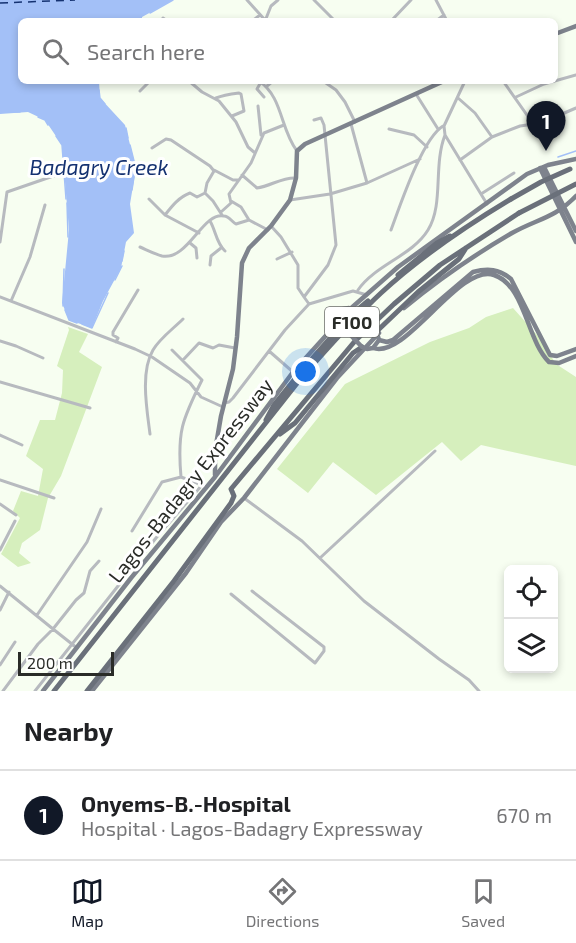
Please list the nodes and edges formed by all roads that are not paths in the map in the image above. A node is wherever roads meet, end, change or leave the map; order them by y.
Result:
1 (247, 0) edge
2 (278, 0) edge
3 (314, 0) edge
4 (411, 0) edge
5 (436, 0) edge
6 (260, 15) junction
7 (444, 15) junction
8 (256, 18) edge
9 (263, 18) edge
10 (266, 18) edge
11 (332, 18) edge
12 (394, 18) edge
13 (440, 18) edge
14 (446, 18) edge
15 (576, 26) edge
16 (558, 33) edge
17 (576, 75) edge
18 (558, 80) edge
19 (147, 84) edge
20 (193, 84) edge
21 (259, 84) edge
22 (264, 84) edge
23 (269, 84) edge
24 (326, 84) edge
25 (438, 84) edge
26 (464, 84) edge
27 (505, 84) edge
28 (544, 84) edge
29 (267, 86) junction
30 (140, 91) dead end
31 (416, 94) junction
32 (264, 97) dead end
33 (516, 97) junction
34 (216, 98) junction
35 (457, 98) junction
36 (258, 106) dead end
37 (576, 108) edge
38 (232, 116) junction
39 (314, 120) dead end
40 (353, 123) junction
41 (284, 125) junction
42 (534, 125) junction
43 (444, 126) junction
44 (389, 129) dead end
45 (438, 129) junction
46 (325, 135) junction
47 (445, 135) junction
48 (261, 137) junction
49 (492, 137) junction
50 (427, 147) junction
51 (152, 148) dead end
52 (297, 151) junction
53 (255, 153) junction
54 (420, 159) junction
55 (576, 159) edge
56 (460, 160) junction
57 (408, 165) junction
58 (542, 168) junction
59 (573, 168) edge
60 (214, 169) junction
61 (412, 172) junction
62 (514, 173) dead end
63 (63, 174) dead end
64 (242, 176) junction
65 (296, 178) junction
66 (239, 180) junction
67 (367, 183) junction
68 (576, 184) edge
69 (205, 193) junction
70 (330, 194) junction
71 (481, 194) junction
72 (576, 196) edge
73 (148, 199) dead end
74 (290, 200) junction
75 (231, 201) junction
76 (487, 204) junction
77 (45, 205) dead end
78 (562, 208) junction
79 (221, 214) junction
80 (165, 215) junction
81 (249, 220) junction
82 (210, 221) junction
83 (269, 228) junction
84 (391, 230) dead end
85 (576, 231) edge
86 (199, 233) junction
87 (457, 234) junction
88 (0, 242) edge
89 (576, 242) edge
90 (190, 243) junction
91 (467, 246) junction
92 (140, 247) dead end
93 (222, 248) junction
94 (225, 251) dead end
95 (292, 252) junction
96 (197, 258) dead end
97 (277, 259) dead end
98 (210, 265) dead end
99 (138, 290) dead end
100 (358, 291) junction
101 (367, 295) junction
102 (0, 297) edge
103 (304, 297) junction
104 (10, 301) junction
105 (309, 304) junction
106 (432, 308) junction
107 (356, 311) junction
108 (183, 319) dead end
109 (341, 326) junction
110 (376, 332) junction
111 (379, 340) junction
112 (0, 341) edge
113 (116, 342) junction
114 (362, 347) junction
115 (235, 348) junction
116 (374, 348) junction
117 (576, 349) edge
118 (172, 350) dead end
119 (269, 351) junction
120 (150, 356) junction
121 (576, 356) edge
122 (43, 358) dead end
123 (183, 360) junction
124 (293, 372) junction
125 (0, 382) edge
126 (197, 391) junction
127 (223, 405) junction
128 (90, 408) dead end
129 (266, 424) junction
130 (150, 434) dead end
131 (0, 435) edge
132 (278, 435) junction
133 (22, 445) dead end
134 (435, 451) dead end
135 (214, 456) junction
136 (221, 468) junction
137 (181, 477) junction
138 (214, 477) junction
139 (0, 481) edge
140 (54, 498) dead end
141 (244, 498) junction
142 (0, 504) edge
143 (101, 509) dead end
144 (16, 515) dead end
145 (15, 521) dead end
146 (132, 531) dead end
147 (165, 531) junction
148 (0, 550) edge
149 (319, 559) junction
150 (99, 561) dead end
151 (0, 586) edge
152 (252, 591) dead end
153 (9, 592) junction
154 (231, 594) dead end
155 (0, 610) edge
156 (37, 615) junction
157 (53, 629) junction
158 (15, 642) dead end
159 (74, 647) junction
160 (0, 664) edge
161 (3, 691) edge
162 (35, 691) edge
163 (43, 691) edge
164 (54, 691) edge
165 (87, 691) edge
166 (92, 691) edge
167 (479, 691) edge

1 - 6 street
2 - 10 street
3 - 11 street
4 - 12 street
5 - 7 street
6 - 8 street
6 - 9 street
7 - 13 street
7 - 14 street
15 - 16 main road
17 - 18 street
19 - 30 street
20 - 34 street
21 - 32 street
22 - 29 street
23 - 29 street
24 - 40 street
25 - 31 main road
26 - 35 street
27 - 33 street
28 - 33 street
29 - 41 street
31 - 40 main road
31 - 45 street
33 - 42 street
34 - 38 street
34 - 38 street
35 - 43 street
35 - 49 street
36 - 48 street
37 - 42 street
38 - 53 street
39 - 46 street
40 - 46 main road
40 - 67 street
41 - 48 street
41 - 52 street
42 - 49 street
43 - 45 street
43 - 47 street
44 - 50 street
45 - 50 street
46 - 52 main road
46 - 70 street
47 - 56 street
47 - 100 street
48 - 53 street
49 - 56 street
50 - 54 street
51 - 60 street
52 - 65 main road
53 - 64 street
54 - 57 street
54 - 61 street
55 - 58 main road, Lagos-Badagry Expressway
56 - 71 street
57 - 61 street
57 - 67 street
58 - 76 main road, Lagos-Badagry Expressway
58 - 78 main road
59 - 87 highway, Lagos-Badagry Expressway / F100, bridge
60 - 66 street
60 - 69 street
61 - 84 street
62 - 71 street
63 - 88 street
64 - 65 street
64 - 66 street
65 - 74 main road
66 - 75 street
67 - 70 street
68 - 91 highway, Lagos-Badagry Expressway / F100, bridge
69 - 79 street
69 - 80 street
70 - 74 street
70 - 103 street
71 - 76 street
72 - 78 main road
73 - 80 street
74 - 83 main road
75 - 79 street
75 - 81 street
76 - 101 main road, Lagos-Badagry Expressway
77 - 104 street
78 - 85 main road
78 - 89 main road
78 - 141 main road
79 - 81 street
79 - 82 street
80 - 86 street
81 - 83 street
82 - 86 street
82 - 93 street
83 - 95 street
83 - 115 main road
86 - 90 street
87 - 107 highway
87 - 129 highway, Lagos-Badagry Expressway / F100
90 - 92 street
90 - 96 street
91 - 110 highway
91 - 132 highway, Lagos-Badagry Expressway / F100
93 - 94 street
93 - 98 street
95 - 97 street
95 - 103 street
99 - 113 street
100 - 101 street
100 - 105 street
101 - 124 main road, Lagos-Badagry Expressway
102 - 104 street
103 - 105 street
104 - 113 street
105 - 119 street
106 - 111 main road
106 - 116 main road
106 - 117 main road
106 - 121 main road
107 - 109 main road, bridge
107 - 110 main road, bridge
108 - 120 street
109 - 114 main road, bridge
109 - 129 highway
110 - 111 main road, bridge
111 - 116 main road, bridge
112 - 122 street
113 - 120 street
114 - 116 main road, bridge
114 - 132 highway
115 - 123 street
115 - 127 main road
118 - 123 street
119 - 124 street
119 - 127 street
120 - 126 street
120 - 130 street
123 - 126 street
124 - 136 main road, Lagos-Badagry Expressway
125 - 128 street
126 - 127 street
126 - 137 street
127 - 135 main road
129 - 164 highway, Lagos-Badagry Expressway / F100
131 - 133 street
132 - 165 highway, Lagos-Badagry Expressway / F100
134 - 149 street
135 - 136 main road
135 - 138 main road
136 - 138 main road, Lagos-Badagry Expressway
137 - 146 street
137 - 147 street
138 - 147 main road, Lagos-Badagry Expressway
139 - 140 street
141 - 149 street
141 - 166 main road
142 - 144 street
143 - 156 street
145 - 148 street
147 - 159 main road, Lagos-Badagry Expressway
149 - 167 street
150 - 157 street
151 - 153 street
152 - 154 street
153 - 155 street
153 - 156 street
156 - 157 street
157 - 159 street
157 - 161 street
158 - 160 street
159 - 162 street
159 - 163 main road, Lagos-Badagry Expressway

